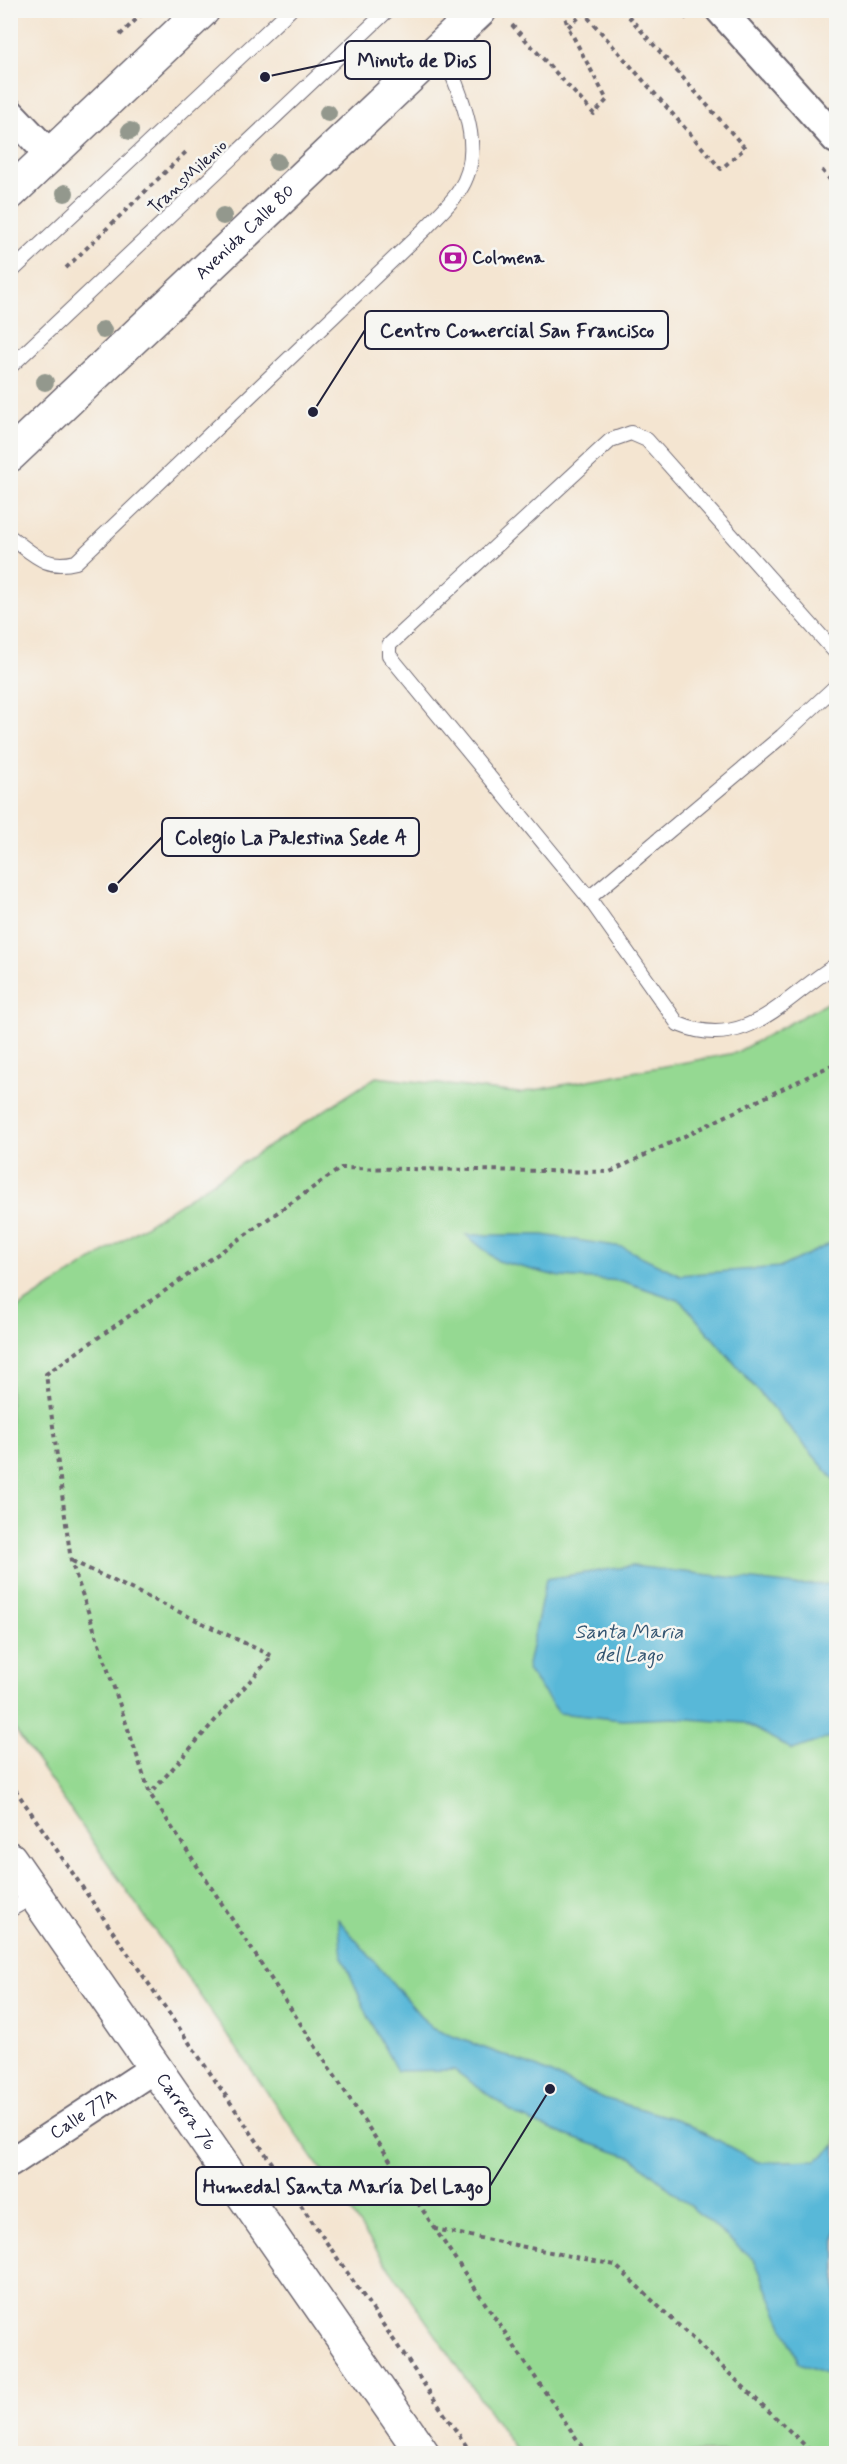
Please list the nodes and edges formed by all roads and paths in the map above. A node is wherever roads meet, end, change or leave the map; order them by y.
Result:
1 (203, 10) edge
2 (290, 10) edge
3 (388, 10) edge
4 (563, 10) edge
5 (623, 10) edge
6 (720, 10) edge
7 (492, 14) edge
8 (568, 27) junction
9 (441, 45) junction
10 (10, 113) edge
11 (837, 139) edge
12 (186, 152) dead end
13 (51, 155) junction
14 (10, 194) edge
15 (66, 268) dead end
16 (10, 273) edge
17 (10, 367) edge
18 (10, 455) edge
19 (10, 537) edge
20 (837, 652) edge
21 (837, 686) edge
22 (589, 898) junction
23 (837, 965) edge
24 (837, 1063) edge
25 (71, 1561) junction
26 (10, 1782) edge
27 (150, 1794) junction
28 (10, 1859) edge
29 (23, 1903) edge
30 (156, 2067) junction
31 (10, 2163) edge
32 (435, 2229) junction
33 (423, 2454) edge
34 (472, 2454) edge
35 (587, 2454) edge
36 (814, 2454) edge

1 - 13 main road
2 - 16 lane
3 - 17 lane, TransMilenio
4 - 8 path
5 - 8 path
6 - 11 street
7 - 8 path
7 - 9 main road, Avenida Calle 80
9 - 18 main road, Avenida Calle 80
9 - 19 lane
10 - 13 street
12 - 15 path
13 - 14 main road
20 - 22 lane
21 - 22 lane
22 - 23 lane
24 - 25 path
25 - 27 path
25 - 27 path
26 - 34 path
27 - 32 path
28 - 29 main road, Carrera 76
29 - 30 main road, Carrera 76
30 - 31 street, Calle 77A
30 - 33 main road, Carrera 76
32 - 35 path
32 - 36 path

